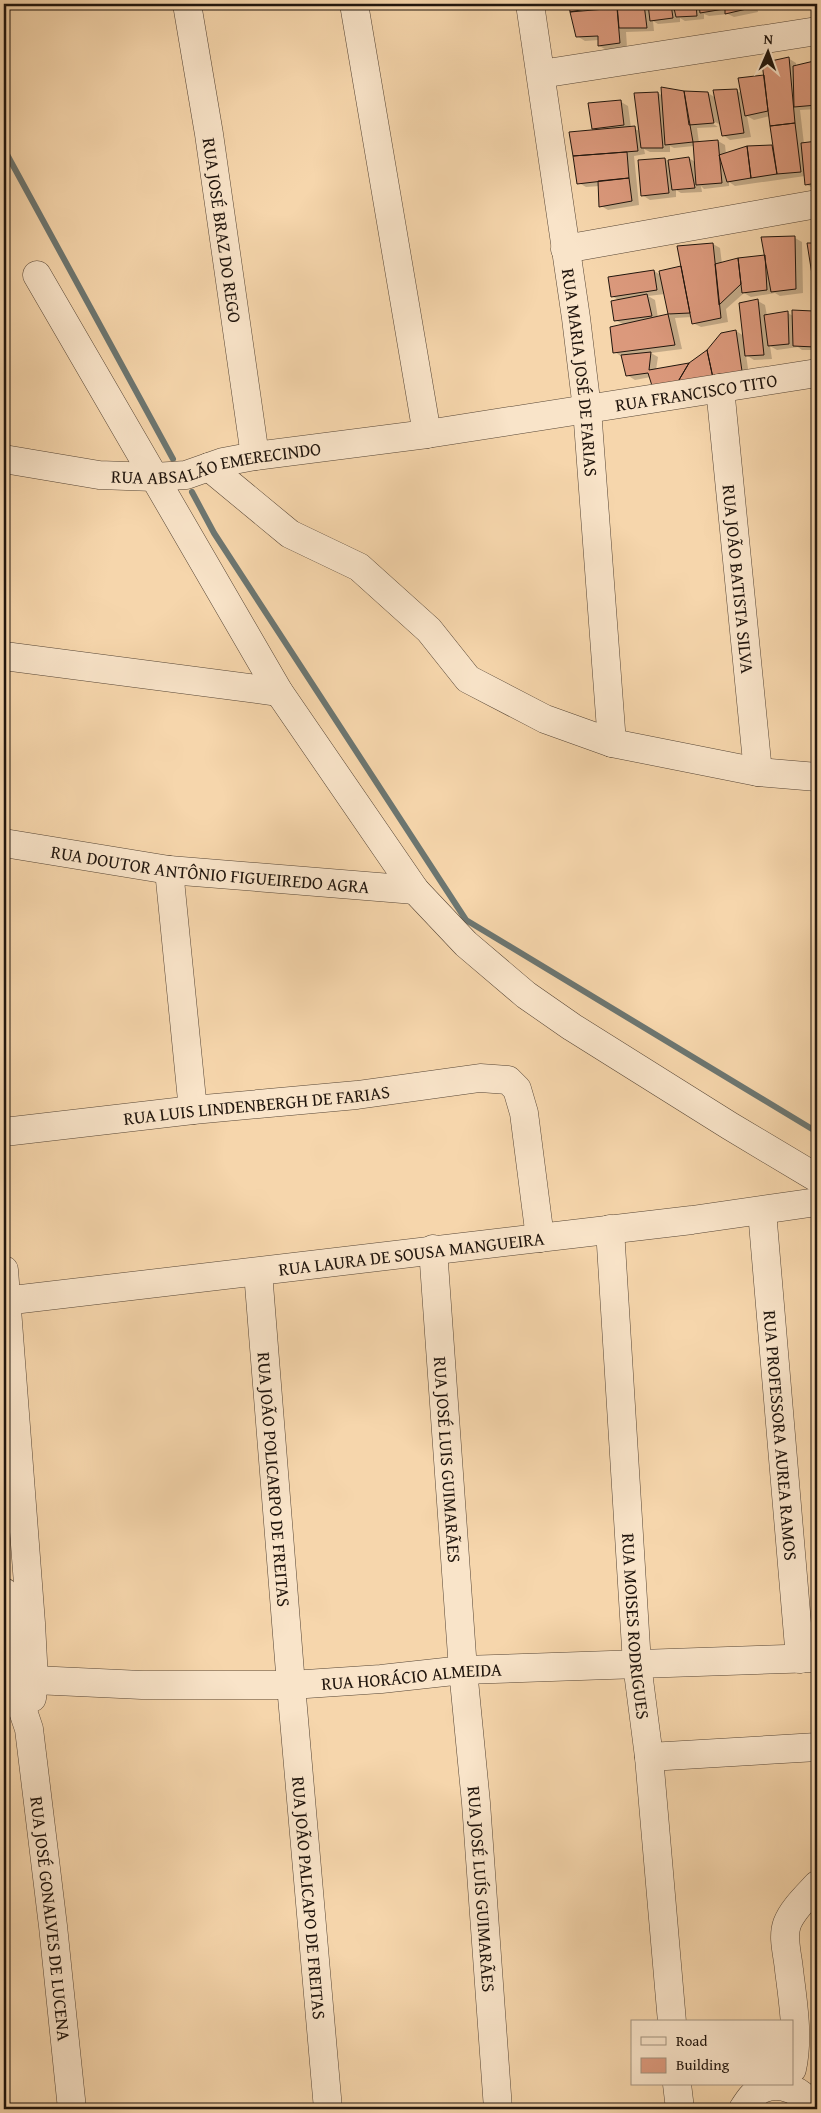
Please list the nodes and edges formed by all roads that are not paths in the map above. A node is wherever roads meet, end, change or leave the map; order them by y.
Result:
1 (187, 4) edge
2 (354, 4) edge
3 (530, 4) edge
4 (817, 31) edge
5 (541, 74) junction
6 (817, 204) edge
7 (565, 249) junction
8 (36, 275) dead end
9 (817, 373) edge
10 (720, 388) junction
11 (587, 409) junction
12 (427, 434) junction
13 (254, 456) junction
14 (4, 459) edge
15 (209, 467) junction
16 (154, 477) junction
17 (4, 656) edge
18 (279, 692) junction
19 (612, 743) junction
20 (758, 772) junction
21 (817, 777) edge
22 (4, 843) edge
23 (169, 870) junction
24 (415, 890) junction
25 (193, 1110) junction
26 (4, 1132) edge
27 (817, 1178) edge
28 (817, 1202) edge
29 (762, 1211) junction
30 (610, 1229) junction
31 (540, 1238) junction
32 (433, 1249) junction
33 (4, 1270) edge
34 (258, 1272) junction
35 (5, 1300) edge
36 (4, 1592) edge
37 (808, 1658) edge
38 (636, 1664) junction
39 (463, 1670) junction
40 (17, 1681) edge
41 (291, 1685) junction
42 (817, 1747) edge
43 (649, 1757) junction
44 (817, 1885) edge
45 (672, 2020) edge
46 (793, 2020) edge
47 (794, 2036) edge
48 (794, 2060) edge
49 (794, 2085) edge
50 (678, 2086) edge
51 (774, 2086) edge
52 (72, 2109) edge
53 (328, 2109) edge
54 (498, 2109) edge
55 (680, 2109) edge
56 (743, 2109) edge
57 (811, 2109) edge

1 - 13 street, RUA JOSÉ BRAZ DO REGO
2 - 12 street
3 - 5 street, RUA MARIA JOSÉ DE FARIAS
4 - 5 street
5 - 7 street, RUA MARIA JOSÉ DE FARIAS
6 - 7 street
7 - 11 street, RUA MARIA JOSÉ DE FARIAS
8 - 16 street
9 - 10 street, RUA FRANCISCO TITO
10 - 11 street, RUA FRANCISCO TITO
10 - 20 street, RUA JOÃO BATISTA SILVA
11 - 12 street, RUA FRANCISCO TITO
11 - 19 street, RUA MARIA JOSÉ DE FARIAS
12 - 13 street, RUA ABSALÃO EMERECINDO
13 - 15 street, RUA ABSALÃO EMERECINDO
14 - 16 street, RUA ABSALÃO EMERECINDO
15 - 16 street, RUA ABSALÃO EMERECINDO
15 - 19 street
16 - 18 street
17 - 18 street
18 - 24 street
19 - 20 street
20 - 21 street
22 - 23 street, RUA DOUTOR ANTÔNIO FIGUEIREDO AGRA
23 - 24 street, RUA DOUTOR ANTÔNIO FIGUEIREDO AGRA
23 - 25 street
24 - 27 street
25 - 26 street, RUA LUIS LINDENBERGH DE FARIAS
25 - 31 street, RUA LUIS LINDENBERGH DE FARIAS
28 - 29 street, RUA LAURA DE SOUSA MANGUEIRA
29 - 30 street, RUA LAURA DE SOUSA MANGUEIRA
29 - 37 street, RUA PROFESSORA AUREA RAMOS
30 - 31 street, RUA LAURA DE SOUSA MANGUEIRA
30 - 38 street, RUA MOISES RODRIGUES
31 - 32 street, RUA LAURA DE SOUSA MANGUEIRA
32 - 34 street, RUA LAURA DE SOUSA MANGUEIRA
32 - 39 street, RUA JOSÉ LUIS GUIMARÃES
33 - 35 street
34 - 35 street, RUA LAURA DE SOUSA MANGUEIRA
34 - 41 street, RUA JOÃO POLICARPO DE FREITAS
35 - 40 street
36 - 40 street
37 - 38 street, RUA HORÁCIO ALMEIDA
38 - 39 street, RUA HORÁCIO ALMEIDA
38 - 43 street, RUA MOISES RODRIGUES
39 - 41 street, RUA HORÁCIO ALMEIDA
39 - 54 street, RUA JOSÉ LUÍS GUIMARÃES
40 - 41 street, RUA HORÁCIO ALMEIDA
40 - 52 street, RUA JOSÉ GONALVES DE LUCENA
41 - 53 street, RUA JOÃO PALICAPO DE FREITAS
42 - 43 street
43 - 45 street, RUA MOISES RODRIGUES
44 - 46 street
47 - 48 street
49 - 57 street
50 - 55 street
51 - 56 street

